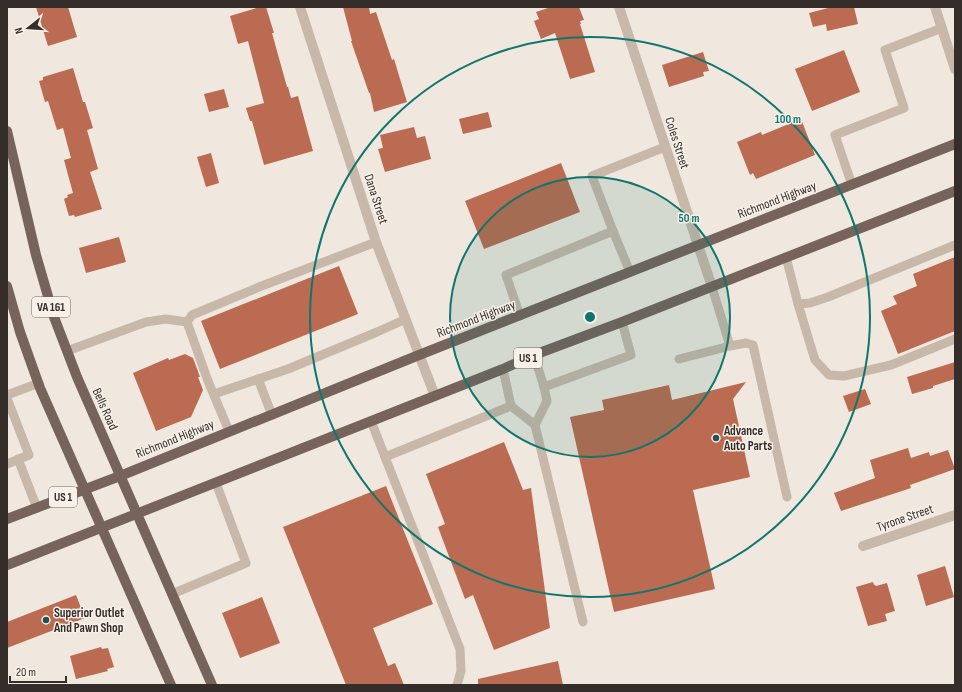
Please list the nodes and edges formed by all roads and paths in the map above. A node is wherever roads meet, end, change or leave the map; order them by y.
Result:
1 (300, 7) edge
2 (619, 7) edge
3 (935, 7) edge
4 (942, 28) junction
5 (955, 69) edge
6 (7, 131) edge
7 (955, 144) edge
8 (665, 147) junction
9 (852, 185) junction
10 (955, 191) edge
11 (613, 231) junction
12 (376, 242) junction
13 (955, 245) edge
14 (698, 246) junction
15 (786, 257) junction
16 (630, 272) junction
17 (7, 286) edge
18 (712, 287) junction
19 (798, 304) junction
20 (520, 316) junction
21 (406, 319) junction
22 (187, 322) junction
23 (622, 322) junction
24 (955, 339) edge
25 (730, 346) junction
26 (67, 351) junction
27 (419, 355) junction
28 (534, 355) junction
29 (679, 359) dead end
30 (502, 369) junction
31 (258, 379) junction
32 (38, 383) junction
33 (544, 387) junction
34 (214, 394) junction
35 (7, 395) edge
36 (435, 396) junction
37 (7, 398) edge
38 (511, 406) junction
39 (272, 414) junction
40 (371, 421) junction
41 (535, 426) junction
42 (229, 431) junction
43 (385, 457) junction
44 (18, 459) junction
45 (7, 464) edge
46 (120, 476) junction
47 (216, 483) junction
48 (84, 489) junction
49 (787, 497) dead end
50 (37, 508) junction
51 (136, 514) junction
52 (955, 515) edge
53 (7, 520) edge
54 (102, 528) junction
55 (863, 546) dead end
56 (7, 565) edge
57 (172, 594) junction
58 (583, 622) dead end
59 (171, 685) edge
60 (212, 685) edge
61 (457, 685) edge

1 - 12 street, Dana Street
2 - 8 street, Coles Street
3 - 4 street
4 - 5 street
4 - 9 lane
6 - 26 main road, Bells Road / VA 161
7 - 9 main road, Richmond Highway / US 1
8 - 11 lane
8 - 14 street, Coles Street
9 - 14 main road, Richmond Highway / US 1
10 - 15 main road, US 1
11 - 16 lane
11 - 20 lane
12 - 21 street, Dana Street
12 - 22 lane
13 - 19 lane
14 - 16 main road, Richmond Highway / US 1
14 - 18 street, Coles Street
15 - 18 main road, US 1
15 - 19 lane
16 - 20 main road, Richmond Highway / US 1
17 - 32 main road, VA 161
18 - 23 main road, US 1
18 - 25 lane
19 - 24 lane
20 - 27 main road, Richmond Highway / US 1
21 - 27 street, Dana Street
21 - 31 lane
22 - 26 lane
22 - 34 lane
23 - 28 main road, US 1
23 - 33 lane
25 - 29 lane
25 - 49 lane
26 - 46 main road, Bells Road / VA 161
27 - 36 street, Dana Street
27 - 39 main road, Richmond Highway / US 1
28 - 30 main road, US 1
28 - 33 lane
30 - 36 main road, US 1
30 - 38 lane
31 - 34 lane
31 - 39 lane
32 - 35 lane
32 - 48 main road, VA 161
33 - 41 lane
34 - 42 lane
36 - 40 main road, US 1
37 - 44 lane
38 - 41 lane
38 - 43 lane
39 - 42 main road, Richmond Highway / US 1
40 - 43 lane
40 - 47 main road, US 1
41 - 58 lane
42 - 46 main road, Richmond Highway / US 1
43 - 61 lane
44 - 45 lane
44 - 50 lane
46 - 48 main road, Richmond Highway / US 1
46 - 51 main road, Bells Road / VA 161
47 - 51 main road, US 1
47 - 57 lane
48 - 50 main road, Richmond Highway / US 1
48 - 54 main road, VA 161
50 - 53 main road, Richmond Highway / US 1
51 - 54 main road, US 1
51 - 57 main road, Bells Road / VA 161
52 - 55 street, Tyrone Street
54 - 56 main road, US 1
54 - 59 main road, VA 161
57 - 60 main road, Bells Road / VA 161

